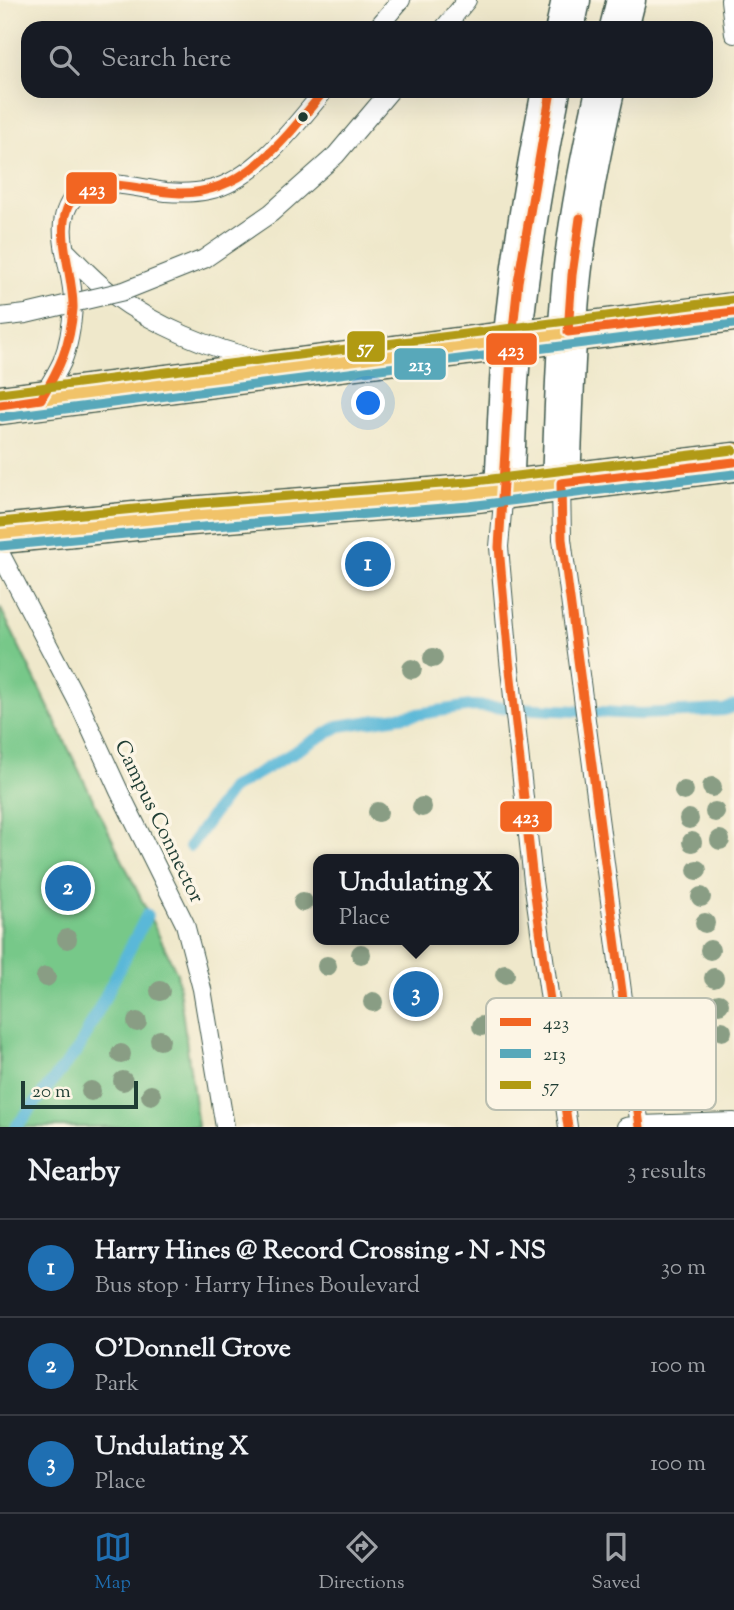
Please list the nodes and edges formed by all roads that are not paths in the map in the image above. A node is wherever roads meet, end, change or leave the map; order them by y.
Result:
1 (401, 0) edge
2 (467, 0) edge
3 (571, 0) edge
4 (626, 0) edge
5 (730, 0) edge
6 (383, 21) edge
7 (450, 21) edge
8 (566, 21) edge
9 (621, 21) edge
10 (734, 34) edge
11 (318, 98) edge
12 (384, 98) edge
13 (550, 98) edge
14 (603, 98) edge
15 (65, 250) junction
16 (734, 312) edge
17 (0, 317) edge
18 (568, 332) junction
19 (512, 339) junction
20 (299, 367) junction
21 (41, 400) junction
22 (0, 405) edge
23 (734, 462) edge
24 (561, 483) junction
25 (504, 490) junction
26 (0, 534) edge
27 (0, 553) edge
28 (550, 998) edge
29 (621, 998) edge
30 (734, 1122) edge
31 (225, 1125) edge
32 (635, 1126) edge

1 - 6 lane
2 - 7 lane
3 - 8 street
4 - 9 street
5 - 10 lane
11 - 15 lane
12 - 17 lane, bridge
13 - 19 street
14 - 18 street
15 - 20 lane
15 - 21 lane
16 - 18 main road
18 - 19 main road
18 - 24 street
19 - 20 main road
19 - 25 street
20 - 21 main road
21 - 22 main road
23 - 24 main road
24 - 25 main road
24 - 29 lane
25 - 26 main road
25 - 28 lane
27 - 31 lane, Campus Connector
30 - 32 lane

